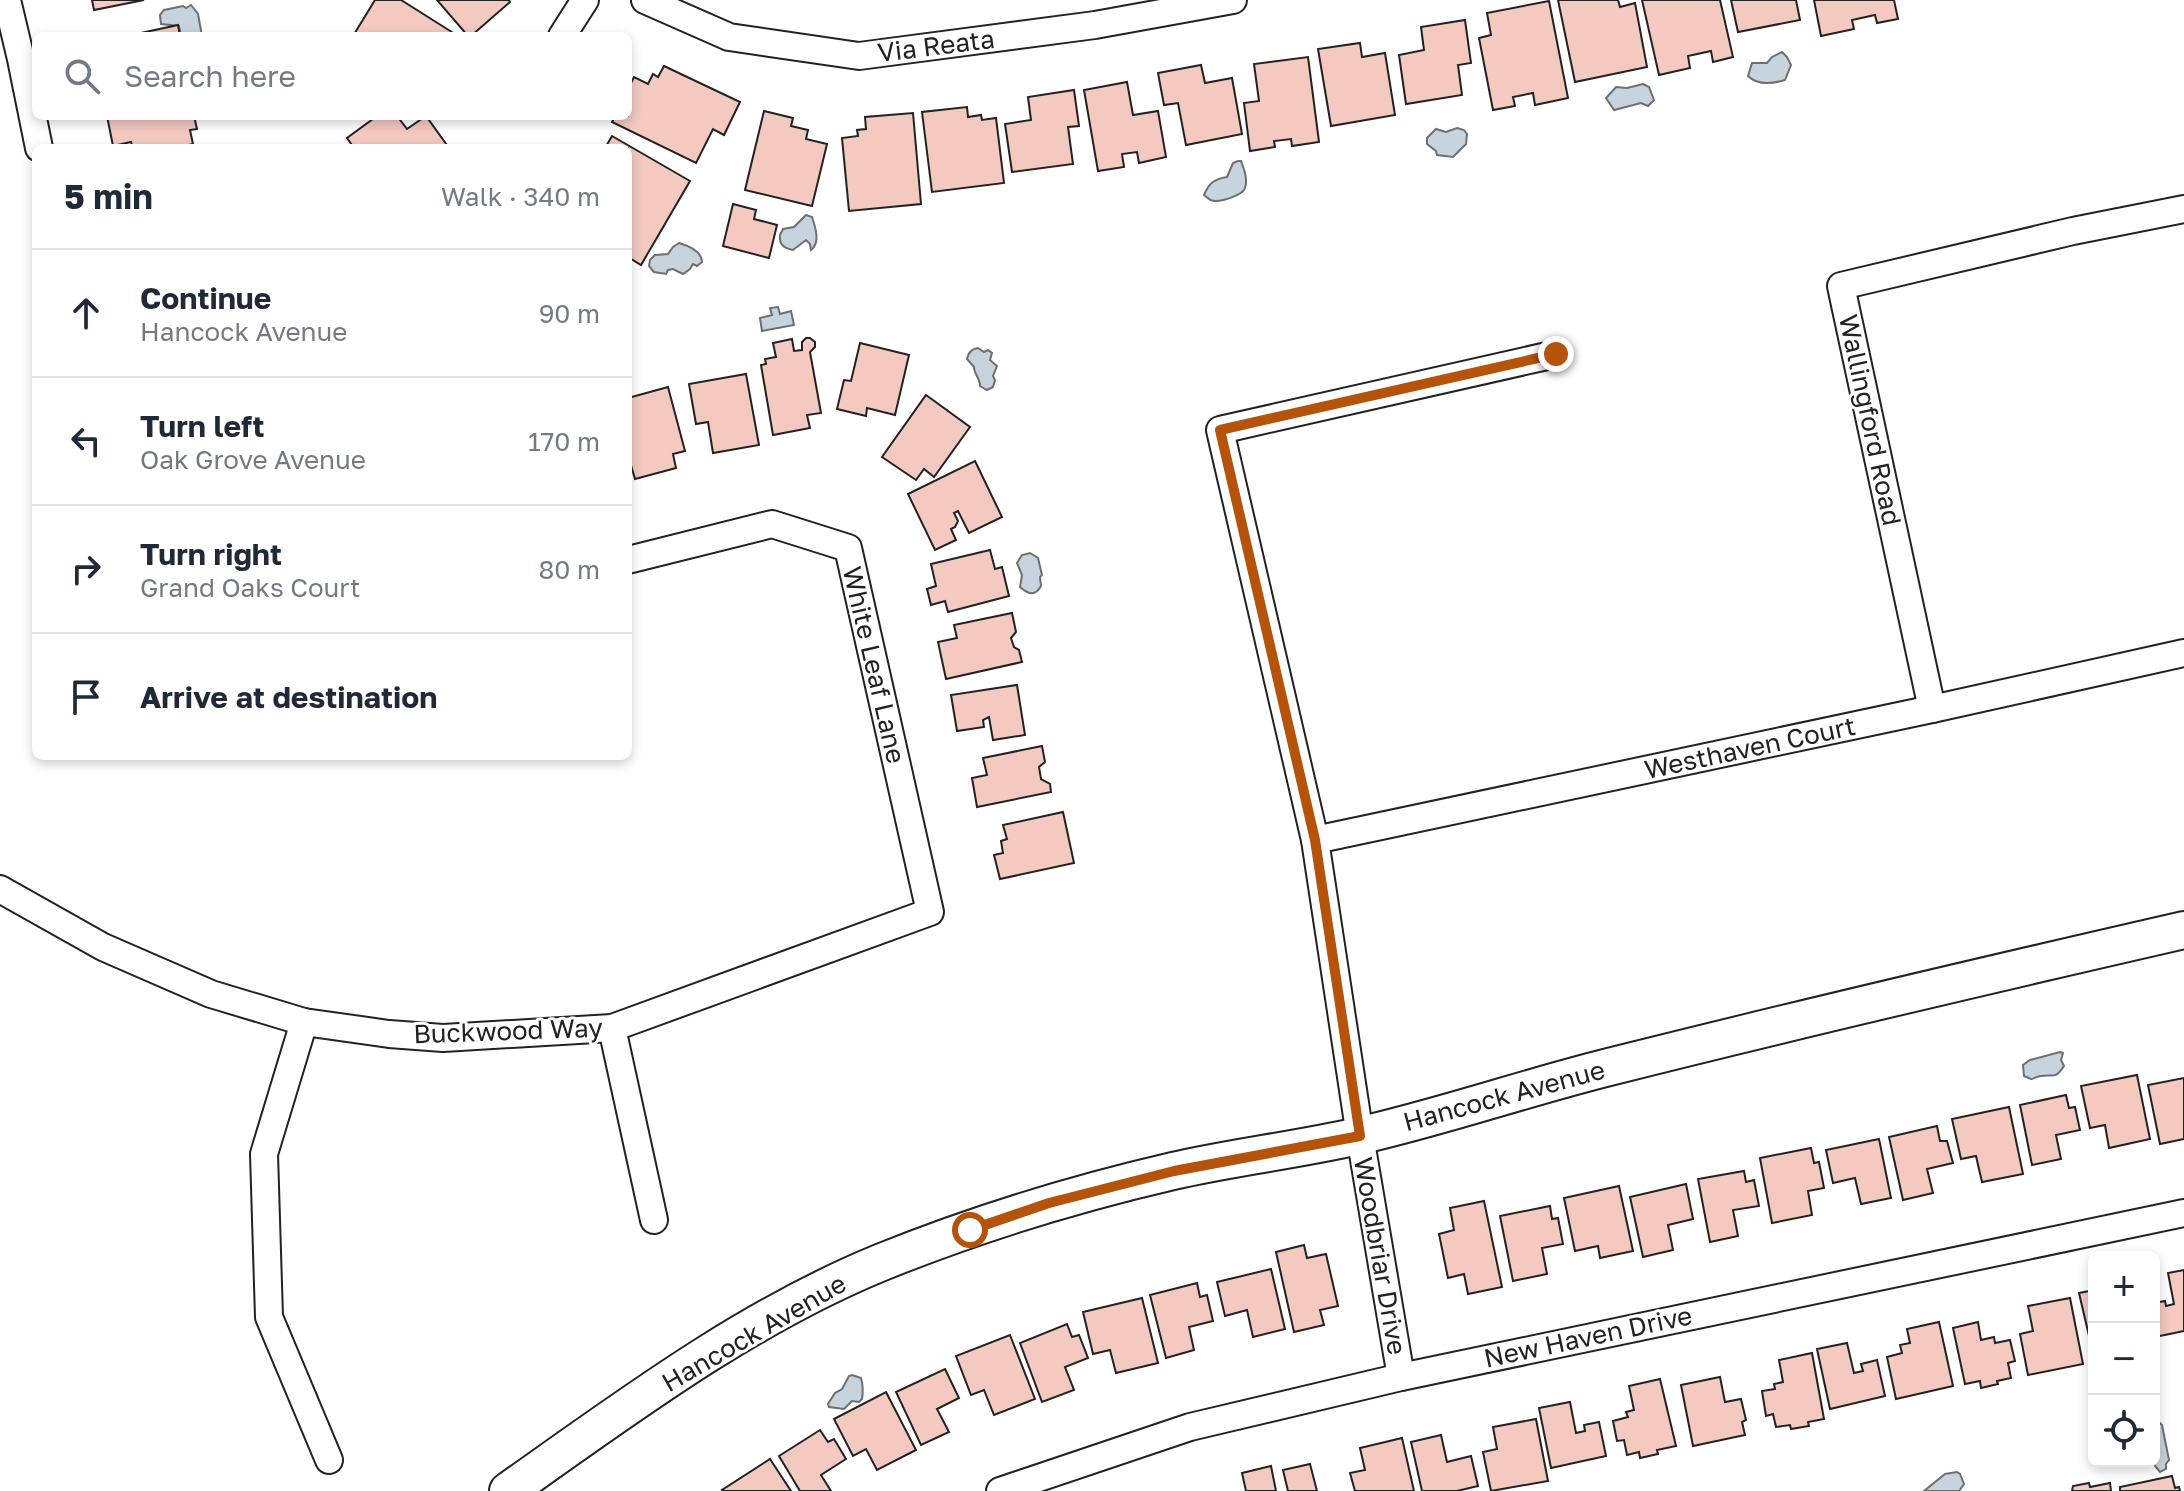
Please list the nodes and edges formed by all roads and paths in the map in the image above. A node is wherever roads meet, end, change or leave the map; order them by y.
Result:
1 (7, 0) edge
2 (585, 0) edge
3 (645, 0) edge
4 (1233, 0) edge
5 (565, 32) edge
6 (32, 116) edge
7 (33, 120) edge
8 (38, 144) edge
9 (2184, 209) edge
10 (1556, 354) dead end
11 (632, 559) edge
12 (2184, 653) edge
13 (1932, 709) junction
14 (1315, 840) junction
15 (0, 889) edge
16 (930, 912) joint
17 (2184, 930) edge
18 (304, 1022) junction
19 (612, 1028) junction
20 (1360, 1136) junction
21 (2184, 1213) edge
22 (654, 1220) dead end
23 (1401, 1377) junction
24 (329, 1460) dead end
25 (508, 1491) edge
26 (1000, 1491) edge

1 - 6 street
2 - 5 street
3 - 4 street, Via Reata
7 - 8 street
9 - 13 street, Wallingford Road
10 - 14 street, Woodbriar Drive
11 - 16 street, White Leaf Lane
12 - 13 street, Westhaven Court
13 - 14 street, Westhaven Court
14 - 20 street, Woodbriar Drive
15 - 18 street, Buckwood Way
16 - 19 street, Buckwood Way
17 - 20 main road, Hancock Avenue
18 - 19 street, Buckwood Way
18 - 24 street
19 - 22 street
20 - 23 street, Woodbriar Drive
20 - 25 main road, Hancock Avenue
21 - 23 street, New Haven Drive
23 - 26 street, New Haven Drive

